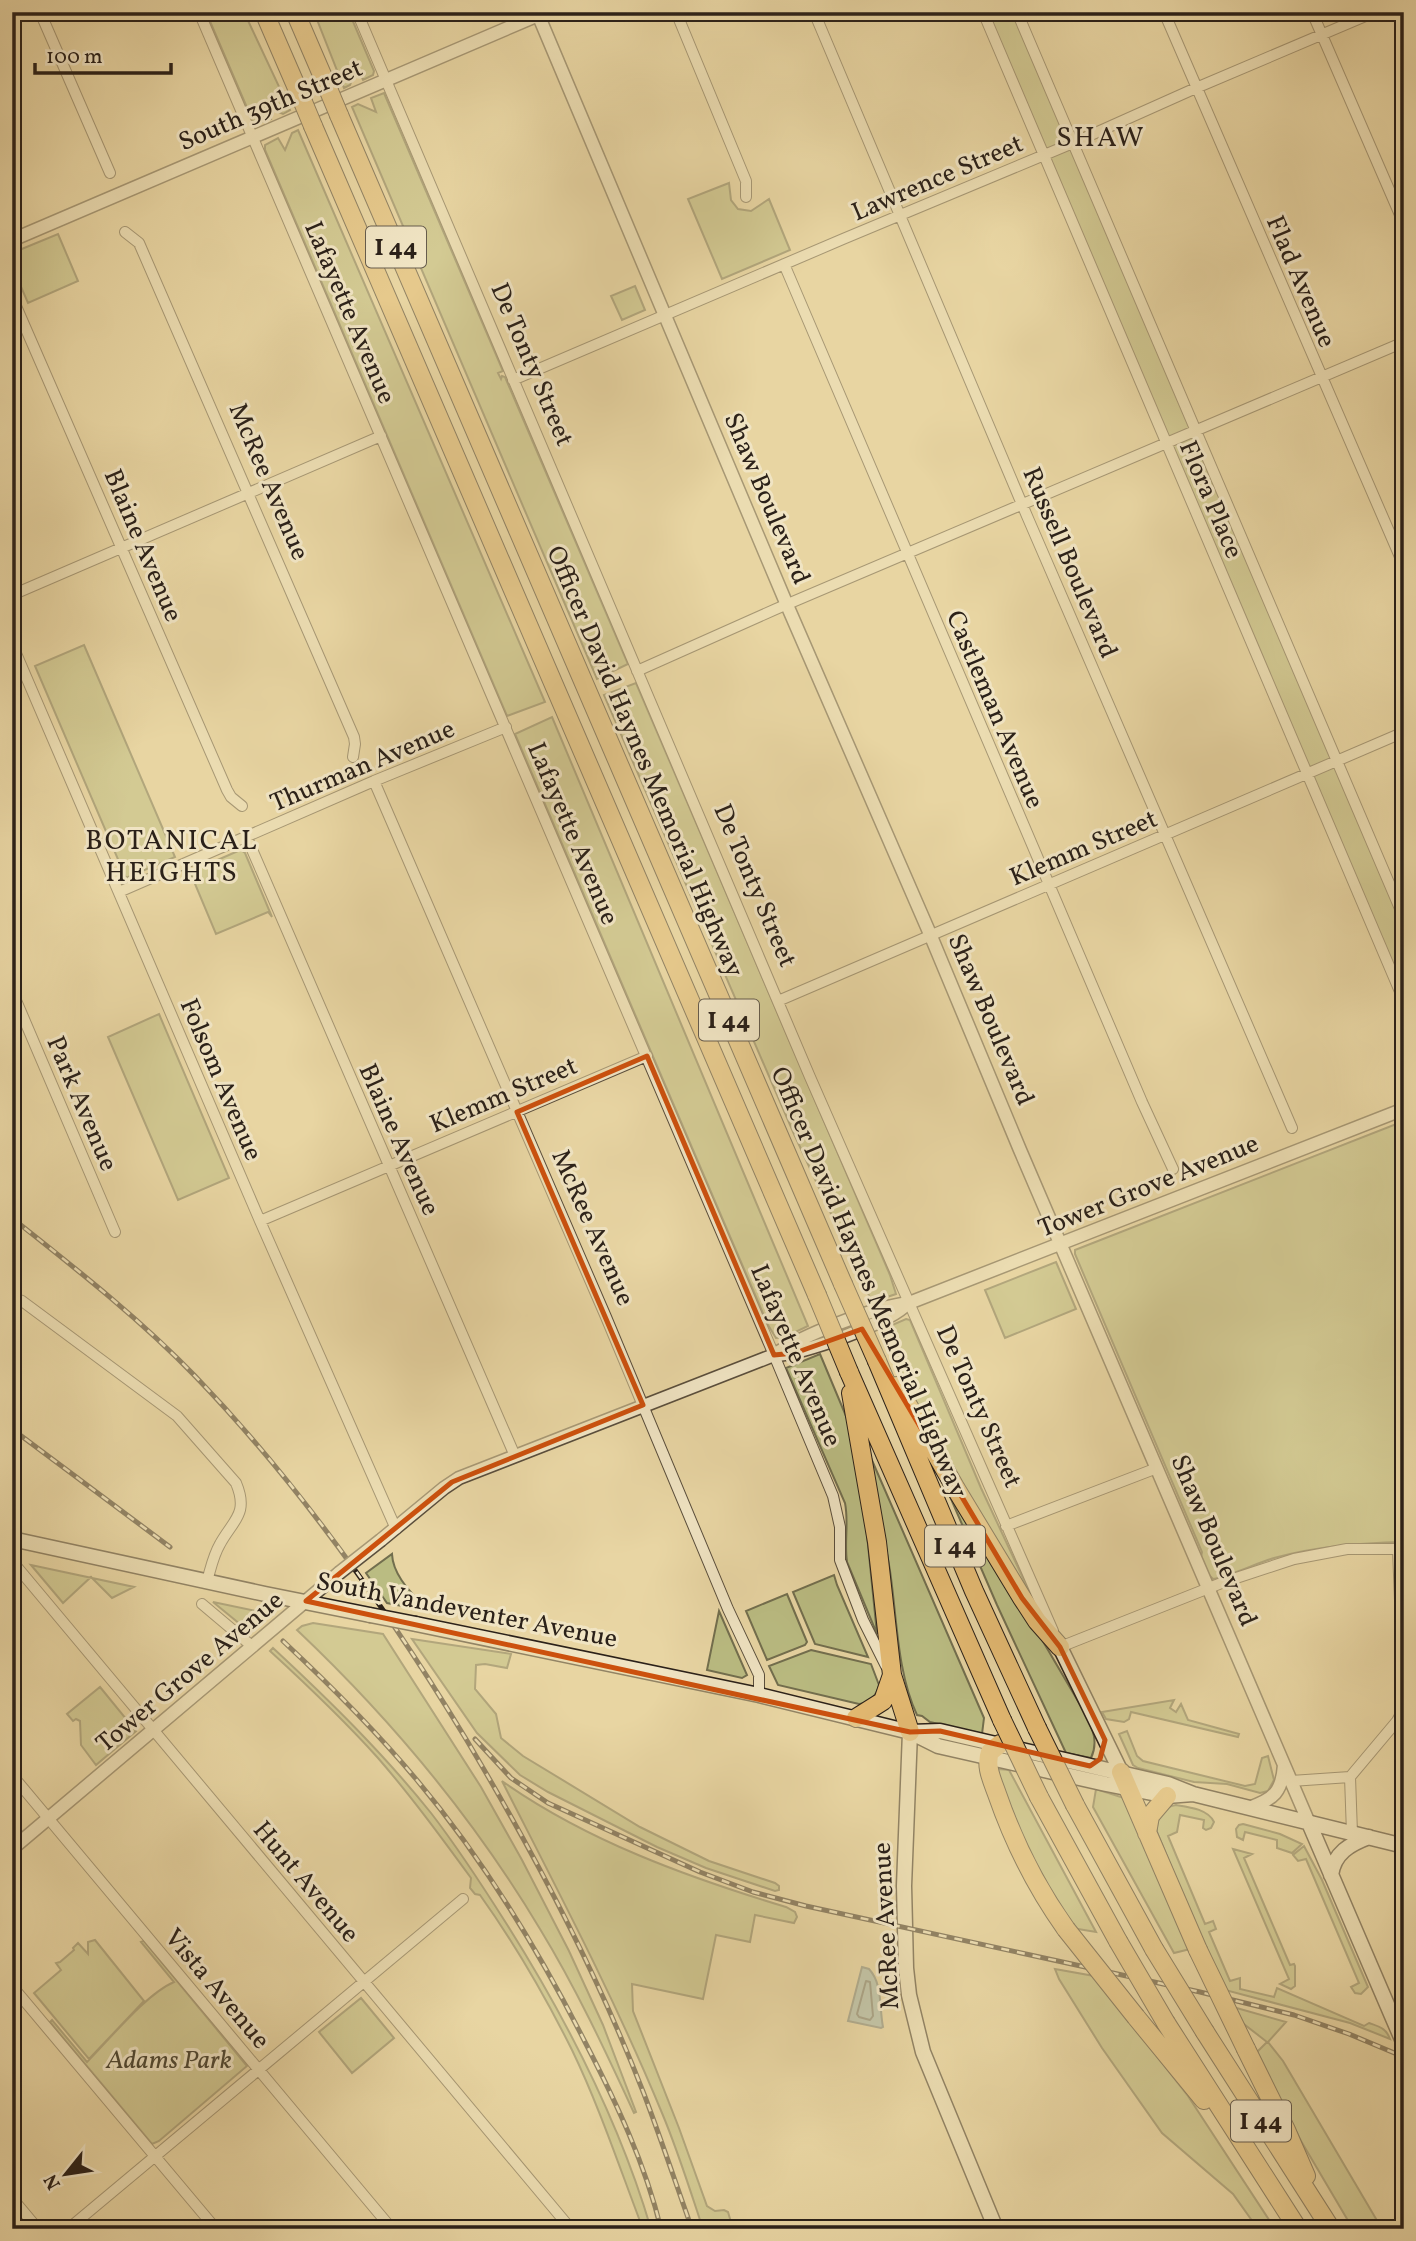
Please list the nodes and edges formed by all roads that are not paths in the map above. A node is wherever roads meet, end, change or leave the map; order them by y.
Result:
1 (40, 12) edge
2 (199, 12) edge
3 (264, 12) edge
4 (295, 12) edge
5 (357, 12) edge
6 (676, 12) edge
7 (814, 12) edge
8 (983, 12) edge
9 (1017, 12) edge
10 (1164, 12) edge
11 (1312, 12) edge
12 (1375, 12) edge
13 (540, 13) edge
14 (1322, 35) junction
15 (386, 80) junction
16 (1196, 88) junction
17 (253, 137) junction
18 (1073, 143) junction
19 (1043, 155) junction
20 (110, 173) dead end
21 (746, 197) dead end
22 (901, 215) junction
23 (1404, 224) edge
24 (125, 232) dead end
25 (12, 240) edge
26 (784, 264) junction
27 (12, 297) edge
28 (664, 316) junction
29 (1404, 342) edge
30 (1321, 377) junction
31 (513, 380) junction
32 (1197, 431) junction
33 (381, 436) junction
34 (1166, 444) junction
35 (249, 494) junction
36 (1022, 504) junction
37 (123, 547) junction
38 (906, 554) junction
39 (1404, 566) edge
40 (12, 595) edge
41 (787, 605) junction
42 (12, 644) edge
43 (638, 670) junction
44 (506, 727) junction
45 (1404, 732) edge
46 (353, 757) dead end
47 (1338, 760) junction
48 (1307, 774) junction
49 (374, 781) junction
50 (242, 806) dead end
51 (1165, 834) junction
52 (247, 838) junction
53 (1049, 885) junction
54 (119, 892) junction
55 (1404, 918) edge
56 (930, 934) junction
57 (12, 991) edge
58 (778, 1001) junction
59 (1404, 1001) edge
60 (647, 1056) junction
61 (1404, 1109) edge
62 (517, 1112) junction
63 (1292, 1128) dead end
64 (389, 1166) junction
65 (1173, 1169) dead end
66 (260, 1221) junction
67 (115, 1232) dead end
68 (1060, 1244) junction
69 (12, 1297) edge
70 (909, 1303) junction
71 (774, 1355) junction
72 (877, 1361) junction
73 (849, 1373) junction
74 (643, 1405) junction
75 (515, 1456) junction
76 (1157, 1468) junction
77 (1006, 1526) junction
78 (396, 1529) junction
79 (12, 1539) edge
80 (1401, 1549) edge
81 (12, 1561) edge
82 (207, 1581) junction
83 (1208, 1588) junction
84 (306, 1601) junction
85 (202, 1604) dead end
86 (253, 1647) junction
87 (1060, 1647) junction
88 (892, 1675) junction
89 (758, 1695) junction
90 (1404, 1705) edge
91 (856, 1718) junction
92 (153, 1731) junction
93 (910, 1732) junction
94 (1105, 1740) junction
95 (994, 1751) junction
96 (1284, 1765) junction
97 (1090, 1766) junction
98 (12, 1774) edge
99 (1068, 1775) junction
100 (1350, 1777) junction
101 (1124, 1780) junction
102 (1292, 1781) junction
103 (1193, 1794) junction
104 (1167, 1796) junction
105 (1249, 1808) junction
106 (49, 1818) junction
107 (1309, 1823) junction
108 (1147, 1833) junction
109 (1352, 1833) junction
110 (1369, 1837) junction
111 (1404, 1846) edge
112 (12, 1849) edge
113 (1331, 1875) junction
114 (463, 1899) dead end
115 (364, 1982) junction
116 (12, 1986) edge
117 (1404, 2044) edge
118 (258, 2068) junction
119 (1243, 2145) junction
120 (155, 2155) junction
121 (12, 2198) edge
122 (1318, 2209) junction
123 (38, 2229) edge
124 (68, 2229) edge
125 (216, 2229) edge
126 (391, 2229) edge
127 (571, 2229) edge
128 (996, 2229) edge
129 (1298, 2229) edge
130 (1331, 2229) edge

1 - 20 street
2 - 17 street, Lafayette Avenue
3 - 73 highway, Officer David Haynes Memorial Highway / I 44, bridge
4 - 72 highway, Officer David Haynes Memorial Highway / I 44, bridge
5 - 15 street, De Tonty Street
6 - 21 street
7 - 22 street, Russell Boulevard
8 - 19 street, Flora Place
9 - 18 street, Flora Place
10 - 16 street, Flad Avenue
11 - 14 street
12 - 14 street, Lawrence Street
13 - 15 street, South 39th Street
13 - 28 street, Shaw Boulevard
14 - 16 street, Lawrence Street
14 - 23 street
15 - 17 street, South 39th Street
15 - 31 street, De Tonty Street
16 - 18 street, Lawrence Street
16 - 30 street, Flad Avenue
17 - 25 street, South 39th Street
17 - 33 street, Lafayette Avenue
18 - 19 street, Lawrence Street
18 - 32 street, Flora Place
19 - 22 street, Lawrence Street
19 - 34 street, Flora Place
22 - 26 street, Lawrence Street
22 - 36 street, Russell Boulevard
24 - 35 street, McRee Avenue
26 - 28 street, Lawrence Street
26 - 38 street, Castleman Avenue
27 - 37 street, Blaine Avenue
28 - 31 street, Lawrence Street
28 - 41 street, Shaw Boulevard
29 - 30 street
30 - 32 street
30 - 39 street, Flad Avenue
31 - 43 street, De Tonty Street
32 - 34 street
32 - 47 street, Flora Place
33 - 35 street
33 - 44 street, Lafayette Avenue
34 - 36 street
34 - 48 street, Flora Place
35 - 37 street
35 - 46 street, McRee Avenue
36 - 38 street
36 - 51 street, Russell Boulevard
37 - 40 street
37 - 50 street, Blaine Avenue
38 - 41 street
38 - 53 street, Castleman Avenue
41 - 43 street
41 - 56 street, Shaw Boulevard
42 - 54 street, Folsom Avenue
43 - 58 street, De Tonty Street
44 - 49 street, Thurman Avenue
44 - 60 street, Lafayette Avenue
45 - 47 street, Klemm Street
47 - 48 street, Klemm Street
47 - 55 street, Flora Place
48 - 51 street, Klemm Street
48 - 59 street, Flora Place
49 - 52 street, Thurman Avenue
49 - 62 street, McRee Avenue
51 - 53 street, Klemm Street
51 - 63 street, Russell Boulevard
52 - 54 street, Thurman Avenue
52 - 64 street, Blaine Avenue
53 - 56 street, Klemm Street
53 - 65 street, Castleman Avenue
54 - 66 street, Folsom Avenue
56 - 58 street, Klemm Street
56 - 68 street, Shaw Boulevard
57 - 67 street, Park Avenue
58 - 70 street, De Tonty Street
60 - 62 street, Klemm Street
60 - 71 street, Lafayette Avenue
61 - 68 street, Tower Grove Avenue
62 - 64 street, Klemm Street
62 - 74 street, McRee Avenue
64 - 66 street, Klemm Street
64 - 75 street, Blaine Avenue
66 - 78 street, Folsom Avenue
68 - 70 street, Tower Grove Avenue
68 - 76 street, Shaw Boulevard
69 - 82 street
70 - 71 street, Tower Grove Avenue
70 - 77 street, De Tonty Street
71 - 74 street, Tower Grove Avenue
71 - 88 street, Lafayette Avenue
72 - 87 highway
72 - 122 highway, Officer David Haynes Memorial Highway / I 44, bridge
73 - 88 highway
73 - 119 highway, Officer David Haynes Memorial Highway / I 44, bridge
74 - 75 street, Tower Grove Avenue
74 - 89 street, McRee Avenue
75 - 78 street, Tower Grove Avenue
76 - 77 street
76 - 83 street, Shaw Boulevard
77 - 87 street, De Tonty Street
78 - 84 street, Tower Grove Avenue, bridge
79 - 82 main road, South Vandeventer Avenue
80 - 83 street
80 - 90 street
81 - 92 street, Hunt Avenue
82 - 84 main road, South Vandeventer Avenue
83 - 87 street
83 - 96 street, Shaw Boulevard
84 - 86 street, Tower Grove Avenue
84 - 89 main road, South Vandeventer Avenue, bridge
85 - 86 street
86 - 92 street, Tower Grove Avenue
87 - 94 main road, De Tonty Street
88 - 91 highway
88 - 93 highway
89 - 91 main road, South Vandeventer Avenue
90 - 100 street
91 - 93 main road, South Vandeventer Avenue
92 - 106 street, Tower Grove Avenue
92 - 115 street, Hunt Avenue
93 - 95 main road, South Vandeventer Avenue
93 - 128 main road, McRee Avenue
94 - 97 main road
94 - 101 main road, De Tonty Street
95 - 97 main road, South Vandeventer Avenue
95 - 99 main road, South Vandeventer Avenue
95 - 119 highway, bridge
96 - 102 street, Shaw Boulevard
96 - 105 street
97 - 99 main road
97 - 101 main road, South Vandeventer Avenue
98 - 106 street, Vista Avenue
99 - 101 main road, South Vandeventer Avenue
100 - 102 street
100 - 109 street
101 - 103 main road, South Vandeventer Avenue
101 - 104 main road, South Vandeventer Avenue
101 - 108 highway
102 - 107 street, Shaw Boulevard
103 - 104 main road, South Vandeventer Avenue
103 - 105 main road, South Vandeventer Avenue
104 - 108 highway
105 - 107 main road, South Vandeventer Avenue
106 - 112 street, Tower Grove Avenue
106 - 118 street, Vista Avenue
107 - 109 main road, South Vandeventer Avenue
107 - 113 main road, Shaw Boulevard
108 - 122 highway, bridge
109 - 110 main road, South Vandeventer Avenue
110 - 111 main road, South Vandeventer Avenue
110 - 113 main road
113 - 117 main road, Shaw Boulevard
114 - 115 street
115 - 118 street
115 - 127 street, Hunt Avenue
116 - 120 street
118 - 120 street
118 - 126 street, Vista Avenue
119 - 129 highway, Officer David Haynes Memorial Highway / I 44
120 - 124 street
120 - 125 street
121 - 123 street
122 - 130 highway, Officer David Haynes Memorial Highway / I 44

